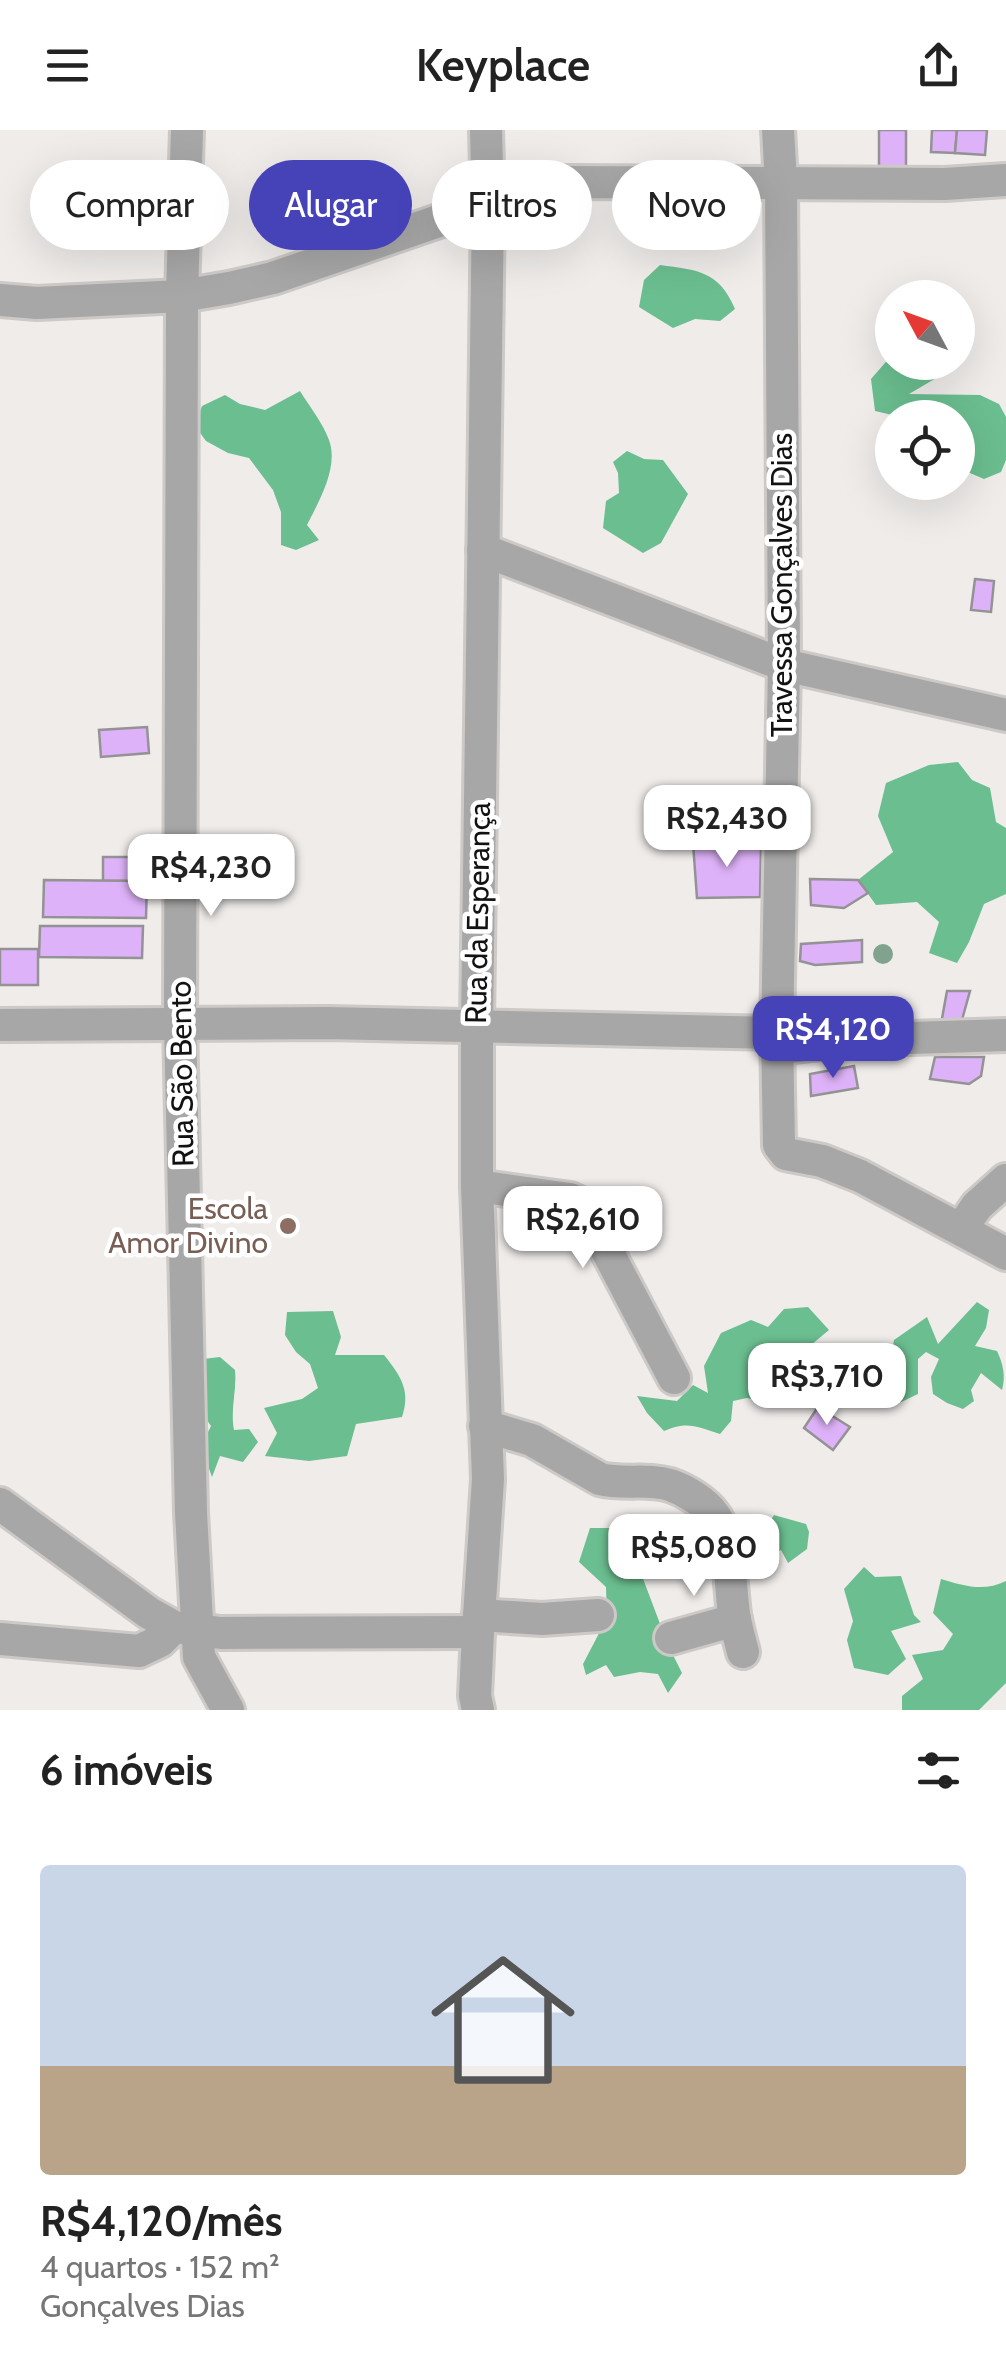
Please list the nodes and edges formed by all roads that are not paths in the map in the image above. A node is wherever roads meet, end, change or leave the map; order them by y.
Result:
1 (187, 130) edge
2 (486, 130) edge
3 (778, 130) edge
4 (487, 160) edge
5 (1006, 180) edge
6 (592, 182) edge
7 (781, 183) junction
8 (432, 223) edge
9 (487, 250) edge
10 (182, 296) junction
11 (0, 300) edge
12 (483, 550) junction
13 (784, 665) junction
14 (1006, 715) edge
15 (180, 1024) junction
16 (0, 1025) edge
17 (477, 1026) junction
18 (1006, 1035) edge
19 (778, 1041) junction
20 (1006, 1180) edge
21 (477, 1186) junction
22 (961, 1229) junction
23 (1006, 1254) edge
24 (674, 1378) dead end
25 (485, 1426) junction
26 (0, 1504) edge
27 (598, 1615) dead end
28 (734, 1620) junction
29 (478, 1623) junction
30 (185, 1629) junction
31 (671, 1638) dead end
32 (0, 1640) edge
33 (743, 1652) dead end
34 (477, 1703) edge
35 (228, 1710) edge

1 - 10 street, Rua São Bento
2 - 4 street, Rua da Esperança
3 - 7 street, Travessa Gonçalves Dias
5 - 7 street
6 - 7 street
7 - 13 street, Travessa Gonçalves Dias
8 - 10 street
9 - 12 street, Rua da Esperança
10 - 11 street
10 - 15 street, Rua São Bento
12 - 13 street
12 - 17 street, Rua da Esperança
13 - 14 street
13 - 19 street, Travessa Gonçalves Dias
15 - 16 street
15 - 17 street
15 - 30 street, Rua São Bento
17 - 19 street
17 - 21 street, Rua da Esperança
18 - 19 street
19 - 22 street, Travessa Gonçalves Dias
20 - 22 street
21 - 24 street
21 - 25 street, Rua da Esperança
22 - 23 street, Travessa Gonçalves Dias
25 - 28 street
25 - 29 street, Rua da Esperança
26 - 30 street
27 - 29 street
28 - 31 street
28 - 33 street
29 - 30 street
29 - 34 street, Rua da Esperança
30 - 32 street
30 - 35 street, Rua São Bento

